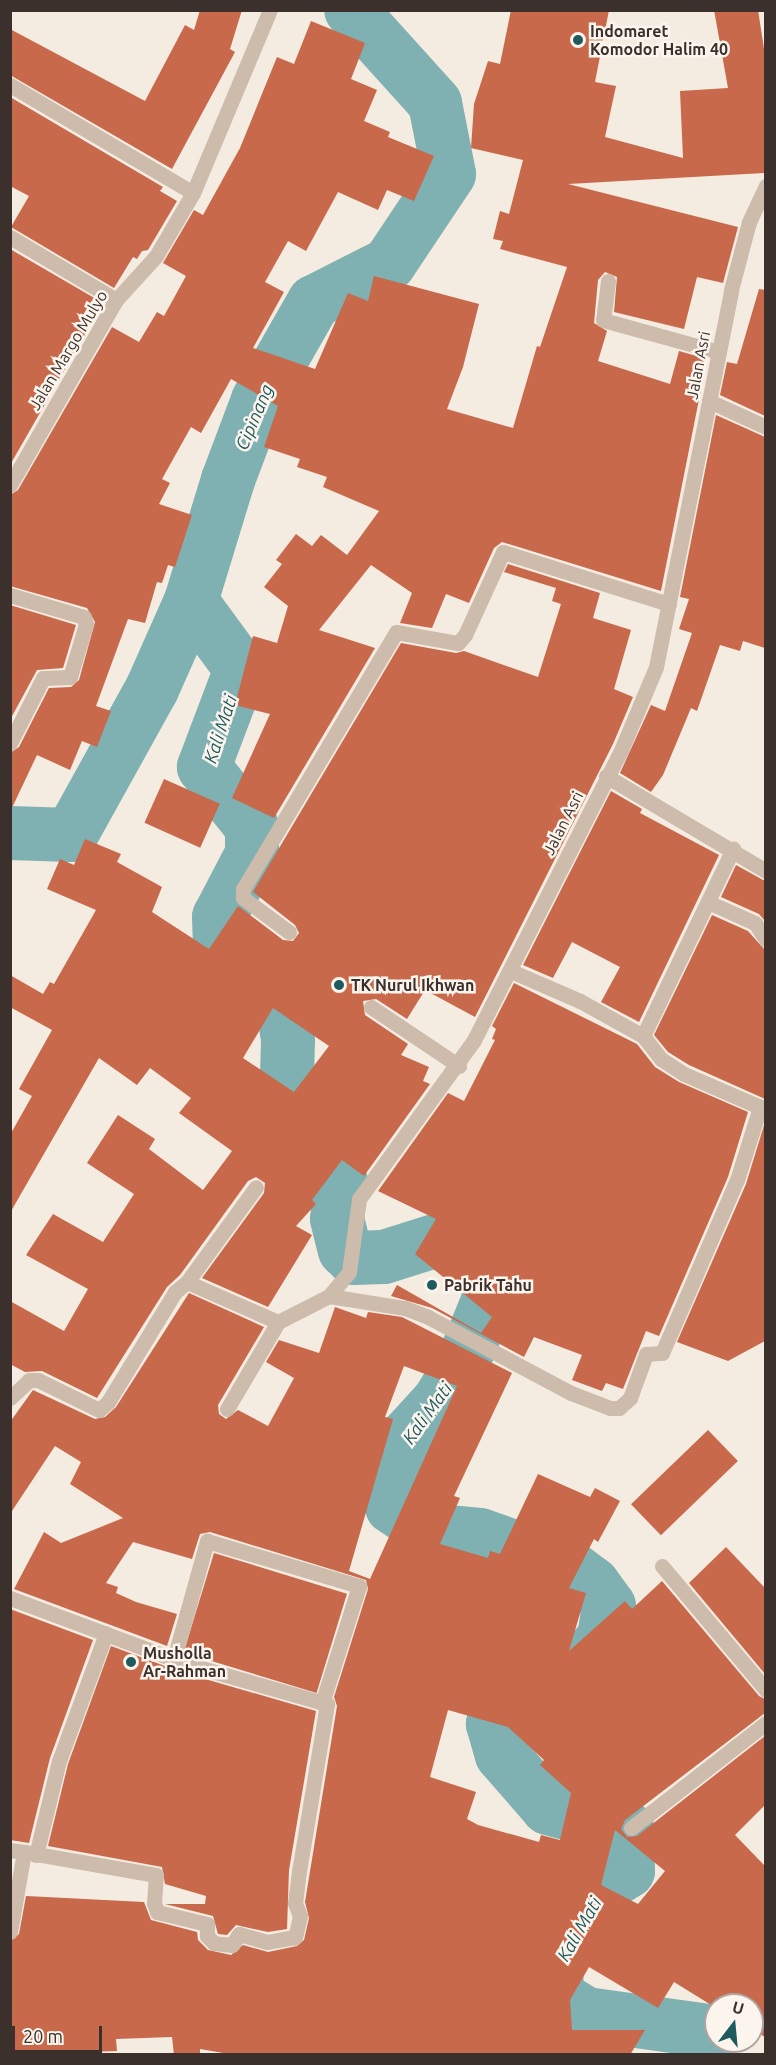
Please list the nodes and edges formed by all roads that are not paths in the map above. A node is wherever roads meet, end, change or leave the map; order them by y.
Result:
1 (270, 10) edge
2 (10, 85) edge
3 (765, 186) edge
4 (193, 193) junction
5 (10, 237) edge
6 (608, 281) dead end
7 (116, 300) junction
8 (719, 352) junction
9 (709, 401) junction
10 (765, 427) edge
11 (16, 460) edge
12 (10, 485) edge
13 (10, 596) edge
14 (669, 604) junction
15 (10, 742) edge
16 (606, 776) junction
17 (733, 849) junction
18 (765, 871) edge
19 (708, 902) junction
20 (289, 932) dead end
21 (765, 940) edge
22 (512, 972) junction
23 (370, 1007) dead end
24 (643, 1036) junction
25 (459, 1066) junction
26 (256, 1187) dead end
27 (187, 1282) junction
28 (329, 1296) junction
29 (278, 1322) junction
30 (10, 1398) edge
31 (227, 1409) dead end
32 (662, 1566) dead end
33 (10, 1598) edge
34 (106, 1633) junction
35 (174, 1659) junction
36 (765, 1690) edge
37 (321, 1703) junction
38 (765, 1723) edge
39 (631, 1828) dead end
40 (23, 1852) edge
41 (10, 1932) edge

1 - 4 street, Jalan Margo Mulyo
2 - 4 street
3 - 8 street, Jalan Asri
4 - 7 street, Jalan Margo Mulyo
5 - 7 street
6 - 8 street
7 - 11 street, Jalan Margo Mulyo
8 - 9 street, Jalan Asri
9 - 10 street
9 - 14 street, Jalan Asri
11 - 12 street, Jalan Margo Mulyo
13 - 15 street
14 - 16 street, Jalan Asri
14 - 20 street
16 - 17 street
16 - 22 street, Jalan Asri
17 - 18 street
17 - 19 street
19 - 21 street
19 - 24 street
22 - 24 street
22 - 25 street, Jalan Asri
23 - 25 street
24 - 28 street
25 - 28 street, Jalan Asri
26 - 27 street
27 - 29 street
27 - 30 street
28 - 29 street, Jalan Asri
29 - 31 street
32 - 36 street
33 - 34 street
34 - 35 street
34 - 40 street
35 - 37 street
35 - 37 street
37 - 40 street
38 - 39 street
40 - 41 street

